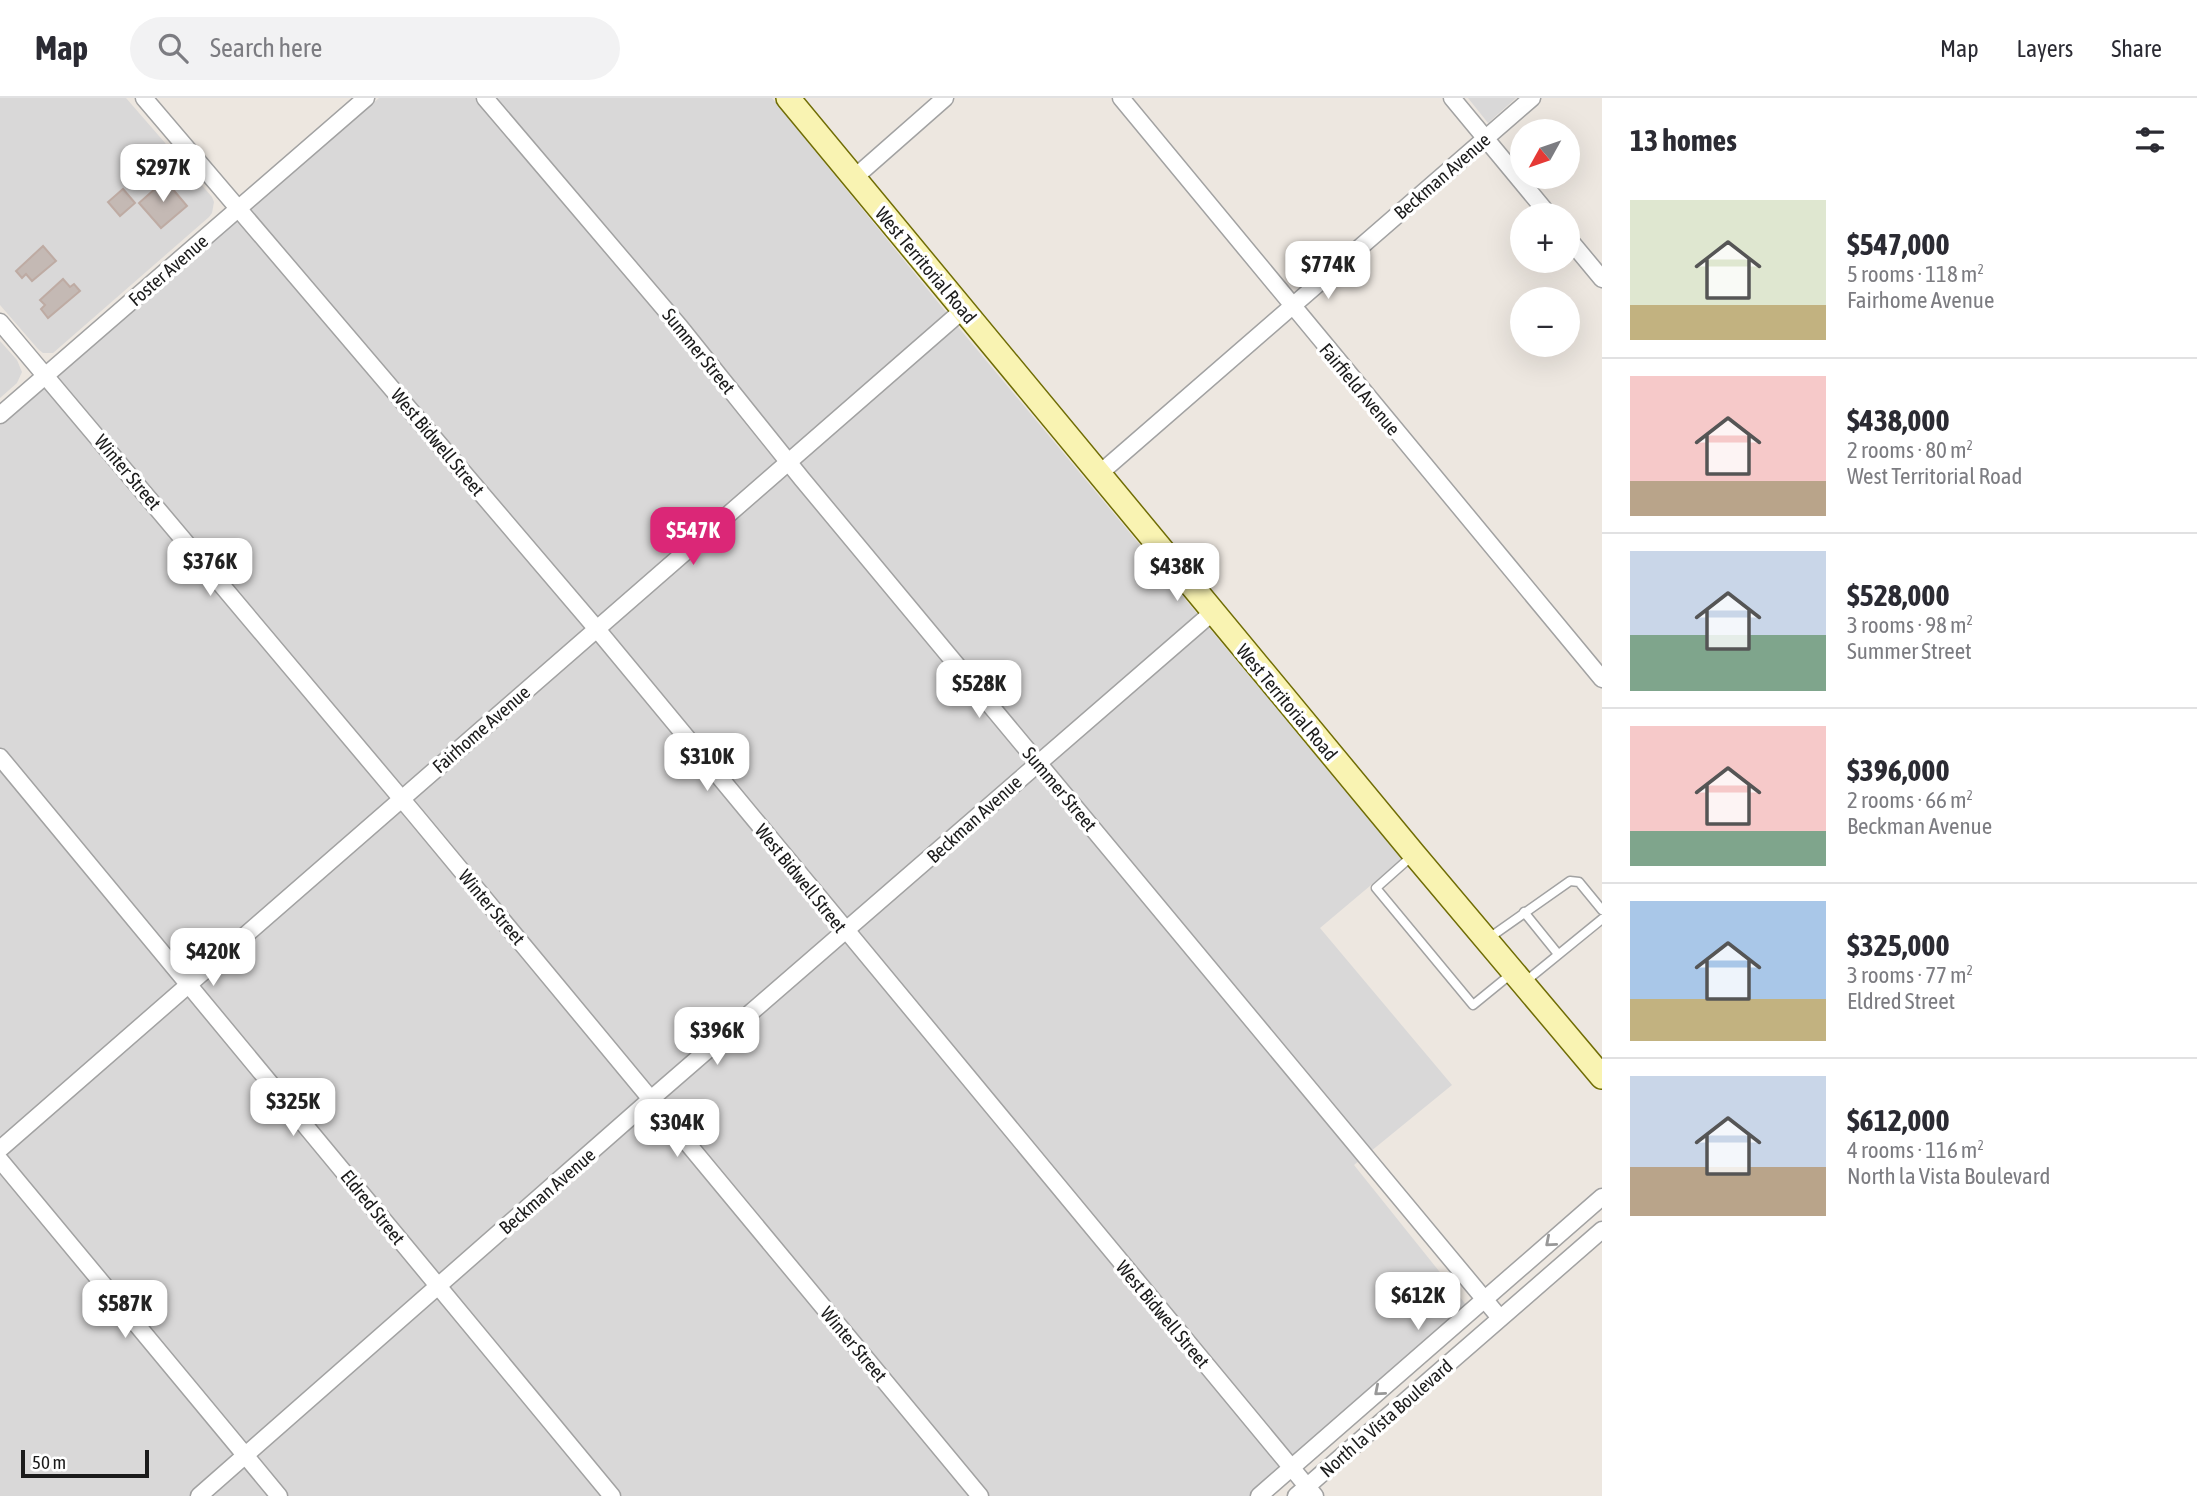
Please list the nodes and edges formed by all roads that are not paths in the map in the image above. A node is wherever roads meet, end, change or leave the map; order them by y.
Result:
1 (144, 98) edge
2 (366, 98) edge
3 (485, 98) edge
4 (788, 98) edge
5 (945, 98) edge
6 (1121, 98) edge
7 (1452, 98) edge
8 (1532, 98) edge
9 (1485, 138) junction
10 (854, 178) junction
11 (1539, 203) edge
12 (240, 208) junction
13 (1580, 252) edge
14 (1602, 279) edge
15 (1293, 307) junction
16 (963, 310) junction
17 (0, 322) edge
18 (47, 375) junction
19 (0, 415) edge
20 (787, 461) junction
21 (1099, 474) junction
22 (1213, 612) junction
23 (596, 628) junction
24 (1602, 679) edge
25 (0, 757) edge
26 (1037, 763) junction
27 (401, 798) junction
28 (1414, 854) junction
29 (1602, 909) edge
30 (1524, 912) junction
31 (1602, 919) edge
32 (845, 933) junction
33 (1486, 940) junction
34 (1558, 954) junction
35 (1519, 978) junction
36 (190, 984) junction
37 (1602, 1077) edge
38 (651, 1099) junction
39 (0, 1149) edge
40 (0, 1160) edge
41 (1602, 1197) edge
42 (1602, 1230) edge
43 (439, 1287) junction
44 (1484, 1299) junction
45 (1500, 1318) junction
46 (246, 1456) junction
47 (1291, 1468) junction
48 (1306, 1493) edge
49 (199, 1496) edge
50 (279, 1496) edge
51 (612, 1496) edge
52 (980, 1496) edge
53 (1259, 1496) edge

1 - 12 street, West Bidwell Street
2 - 12 street, Foster Avenue
3 - 20 street, Summer Street
4 - 10 street, West Territorial Road
5 - 10 street
6 - 15 street, Fairfield Avenue
7 - 9 street
8 - 9 street, Beckman Avenue
9 - 11 street
9 - 15 street, Beckman Avenue
10 - 16 street, West Territorial Road
12 - 18 street, Foster Avenue
12 - 23 street, West Bidwell Street
13 - 14 street
15 - 21 street, Beckman Avenue
15 - 24 street, Fairfield Avenue
16 - 20 street, Fairhome Avenue
16 - 21 street, West Territorial Road
17 - 18 street, Winter Street
18 - 19 street, Foster Avenue
18 - 27 street, Winter Street
20 - 23 street, Fairhome Avenue
20 - 26 street, Summer Street
21 - 22 street, West Territorial Road
22 - 26 street, Beckman Avenue
22 - 28 street, West Territorial Road
23 - 27 street, Fairhome Avenue
23 - 32 street, West Bidwell Street
25 - 36 street, Eldred Street
26 - 32 street, Beckman Avenue
26 - 44 street, Summer Street
27 - 36 street, Fairhome Avenue
27 - 38 street, Winter Street
28 - 33 street, West Territorial Road
28 - 35 lane
29 - 30 lane
30 - 33 lane
30 - 34 lane
31 - 34 lane
32 - 38 street, Beckman Avenue
32 - 47 street, West Bidwell Street
33 - 35 street, West Territorial Road
34 - 35 lane
35 - 37 street, West Territorial Road
36 - 39 street, Fairhome Avenue
36 - 43 street, Eldred Street
38 - 43 street, Beckman Avenue
38 - 52 street, Winter Street
40 - 46 street
41 -> 44 street, North la Vista Boulevard
42 - 45 street, North la Vista Boulevard
43 - 46 street, Beckman Avenue
43 - 51 street, Eldred Street
44 - 45 street, Summer Street
44 -> 47 street, North la Vista Boulevard
45 - 48 street, North la Vista Boulevard
46 - 49 street, Beckman Avenue
46 - 50 street
47 - 48 street, West Bidwell Street
47 - 53 street, North la Vista Boulevard

